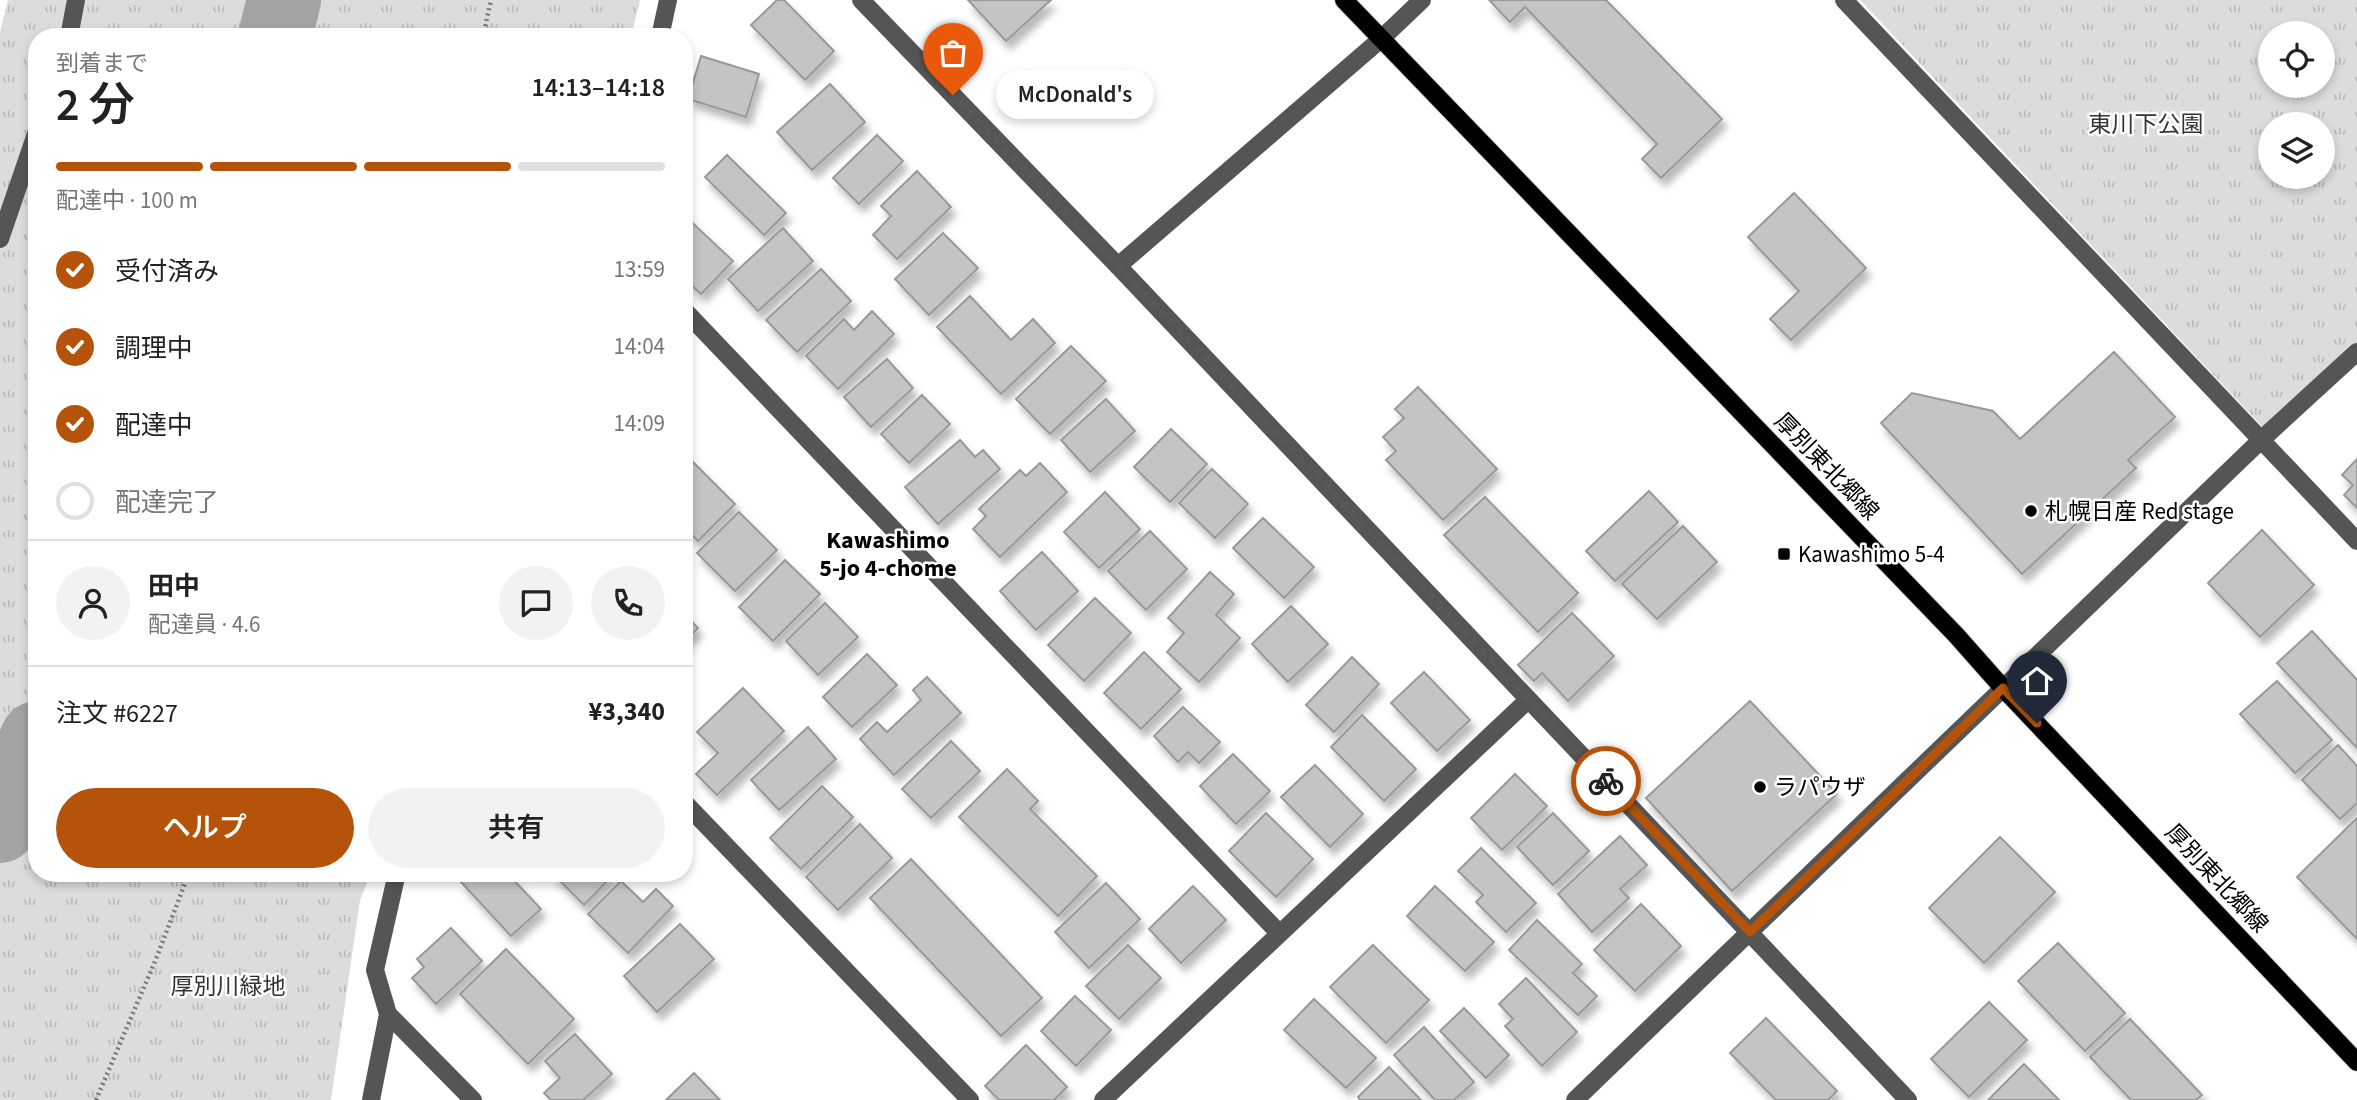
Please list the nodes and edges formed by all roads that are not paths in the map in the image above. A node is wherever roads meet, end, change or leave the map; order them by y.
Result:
1 (76, 0) edge
2 (668, 0) edge
3 (861, 0) edge
4 (1344, 0) edge
5 (1422, 0) edge
6 (1844, 0) edge
7 (71, 28) edge
8 (662, 28) edge
9 (1381, 39) junction
10 (28, 157) edge
11 (0, 239) edge
12 (1118, 266) junction
13 (693, 319) edge
14 (2357, 352) edge
15 (2262, 440) junction
16 (2357, 541) edge
17 (2003, 688) junction
18 (1528, 700) junction
19 (693, 811) edge
20 (395, 882) edge
21 (1750, 932) junction
22 (1279, 933) junction
23 (388, 1014) junction
24 (2357, 1062) edge
25 (371, 1100) edge
26 (473, 1100) edge
27 (970, 1100) edge
28 (1103, 1100) edge
29 (1574, 1100) edge
30 (1908, 1100) edge

1 - 7 street
2 - 8 street
3 - 12 street
4 - 9 main road, 厚別東北郷線
5 - 9 street
6 - 15 street
9 - 12 street
9 - 17 main road, 厚別東北郷線
10 - 11 street
12 - 18 street
13 - 22 street
14 - 15 street
15 - 16 street
15 - 17 street
17 - 21 street
17 - 24 main road, 厚別東北郷線
18 - 21 street
18 - 22 street
19 - 27 street
20 - 23 street
21 - 29 street
21 - 30 street
22 - 28 street
23 - 25 street
23 - 26 street

